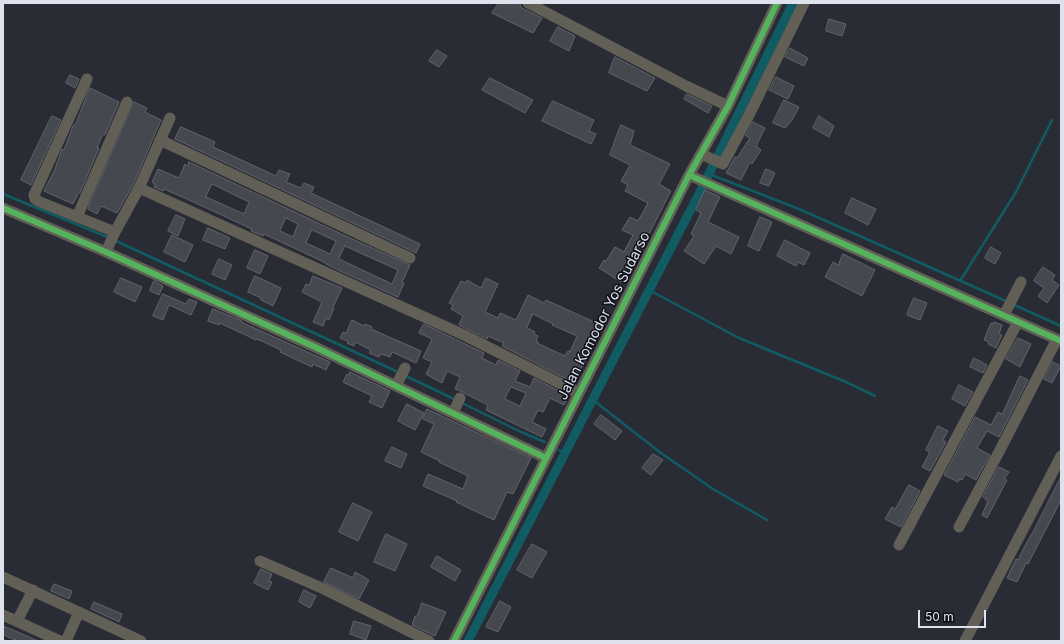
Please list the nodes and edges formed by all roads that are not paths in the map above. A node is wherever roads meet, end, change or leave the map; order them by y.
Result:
1 (528, 3) edge
2 (777, 3) edge
3 (804, 3) edge
4 (86, 79) dead end
5 (127, 102) dead end
6 (728, 106) junction
7 (170, 118) dead end
8 (160, 140) junction
9 (704, 156) junction
10 (692, 176) junction
11 (139, 188) junction
12 (3, 208) edge
13 (77, 216) junction
14 (111, 242) junction
15 (410, 258) dead end
16 (1021, 282) dead end
17 (1006, 312) junction
18 (1018, 322) junction
19 (1059, 340) edge
20 (405, 368) dead end
21 (398, 382) junction
22 (579, 392) junction
23 (1061, 456) edge
24 (546, 458) junction
25 (959, 527) dead end
26 (899, 545) dead end
27 (260, 562) dead end
28 (3, 577) edge
29 (33, 590) junction
30 (79, 612) junction
31 (3, 614) edge
32 (17, 621) junction
33 (127, 638) edge
34 (60, 641) edge
35 (66, 641) edge
36 (141, 641) edge
37 (429, 641) edge
38 (454, 641) edge
39 (965, 641) edge

1 - 6 street
2 - 6 street, Jalan Komodor Yos Sudarso
3 - 9 street
4 - 13 street
5 - 13 street
6 - 9 street, Jalan Komodor Yos Sudarso
7 - 8 street
8 - 11 street
8 - 15 street
9 - 10 street, Jalan Komodor Yos Sudarso
10 - 17 street
10 - 22 street, Jalan Komodor Yos Sudarso
11 - 14 street
11 - 22 street
12 - 14 street
13 - 14 street
14 - 21 street
16 - 17 street
17 - 18 street
18 - 19 street
18 - 26 street
19 - 25 street
20 - 21 street
21 - 24 street
22 - 24 street, Jalan Komodor Yos Sudarso
23 - 39 street
24 - 38 street, Jalan Komodor Yos Sudarso
27 - 37 street
28 - 29 street
29 - 30 street
29 - 32 street
30 - 33 street
30 - 35 street
31 - 32 street
32 - 34 street
33 - 36 street

